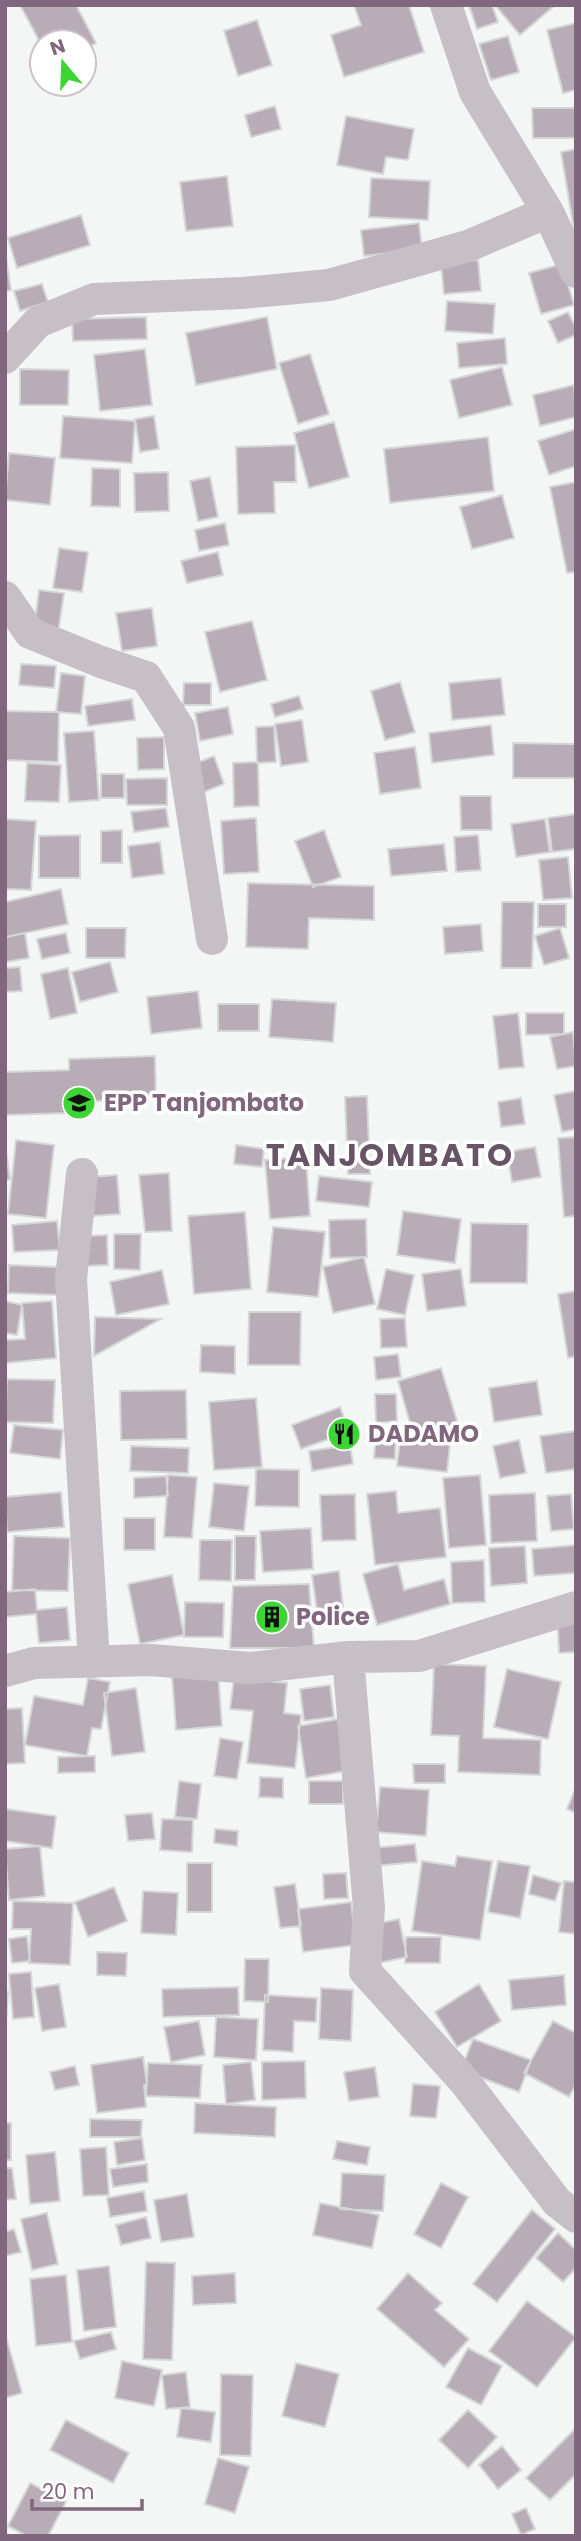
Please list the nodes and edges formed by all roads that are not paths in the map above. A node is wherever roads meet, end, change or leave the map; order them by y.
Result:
1 (446, 5) edge
2 (548, 212) junction
3 (576, 272) edge
4 (5, 358) edge
5 (5, 597) edge
6 (212, 939) dead end
7 (82, 1174) dead end
8 (576, 1607) edge
9 (348, 1657) junction
10 (94, 1662) junction
11 (5, 1671) edge
12 (576, 2217) edge

1 - 2 street
2 - 3 street
2 - 4 street
5 - 6 street
7 - 10 street
8 - 9 street
9 - 10 street
9 - 12 street
10 - 11 street

